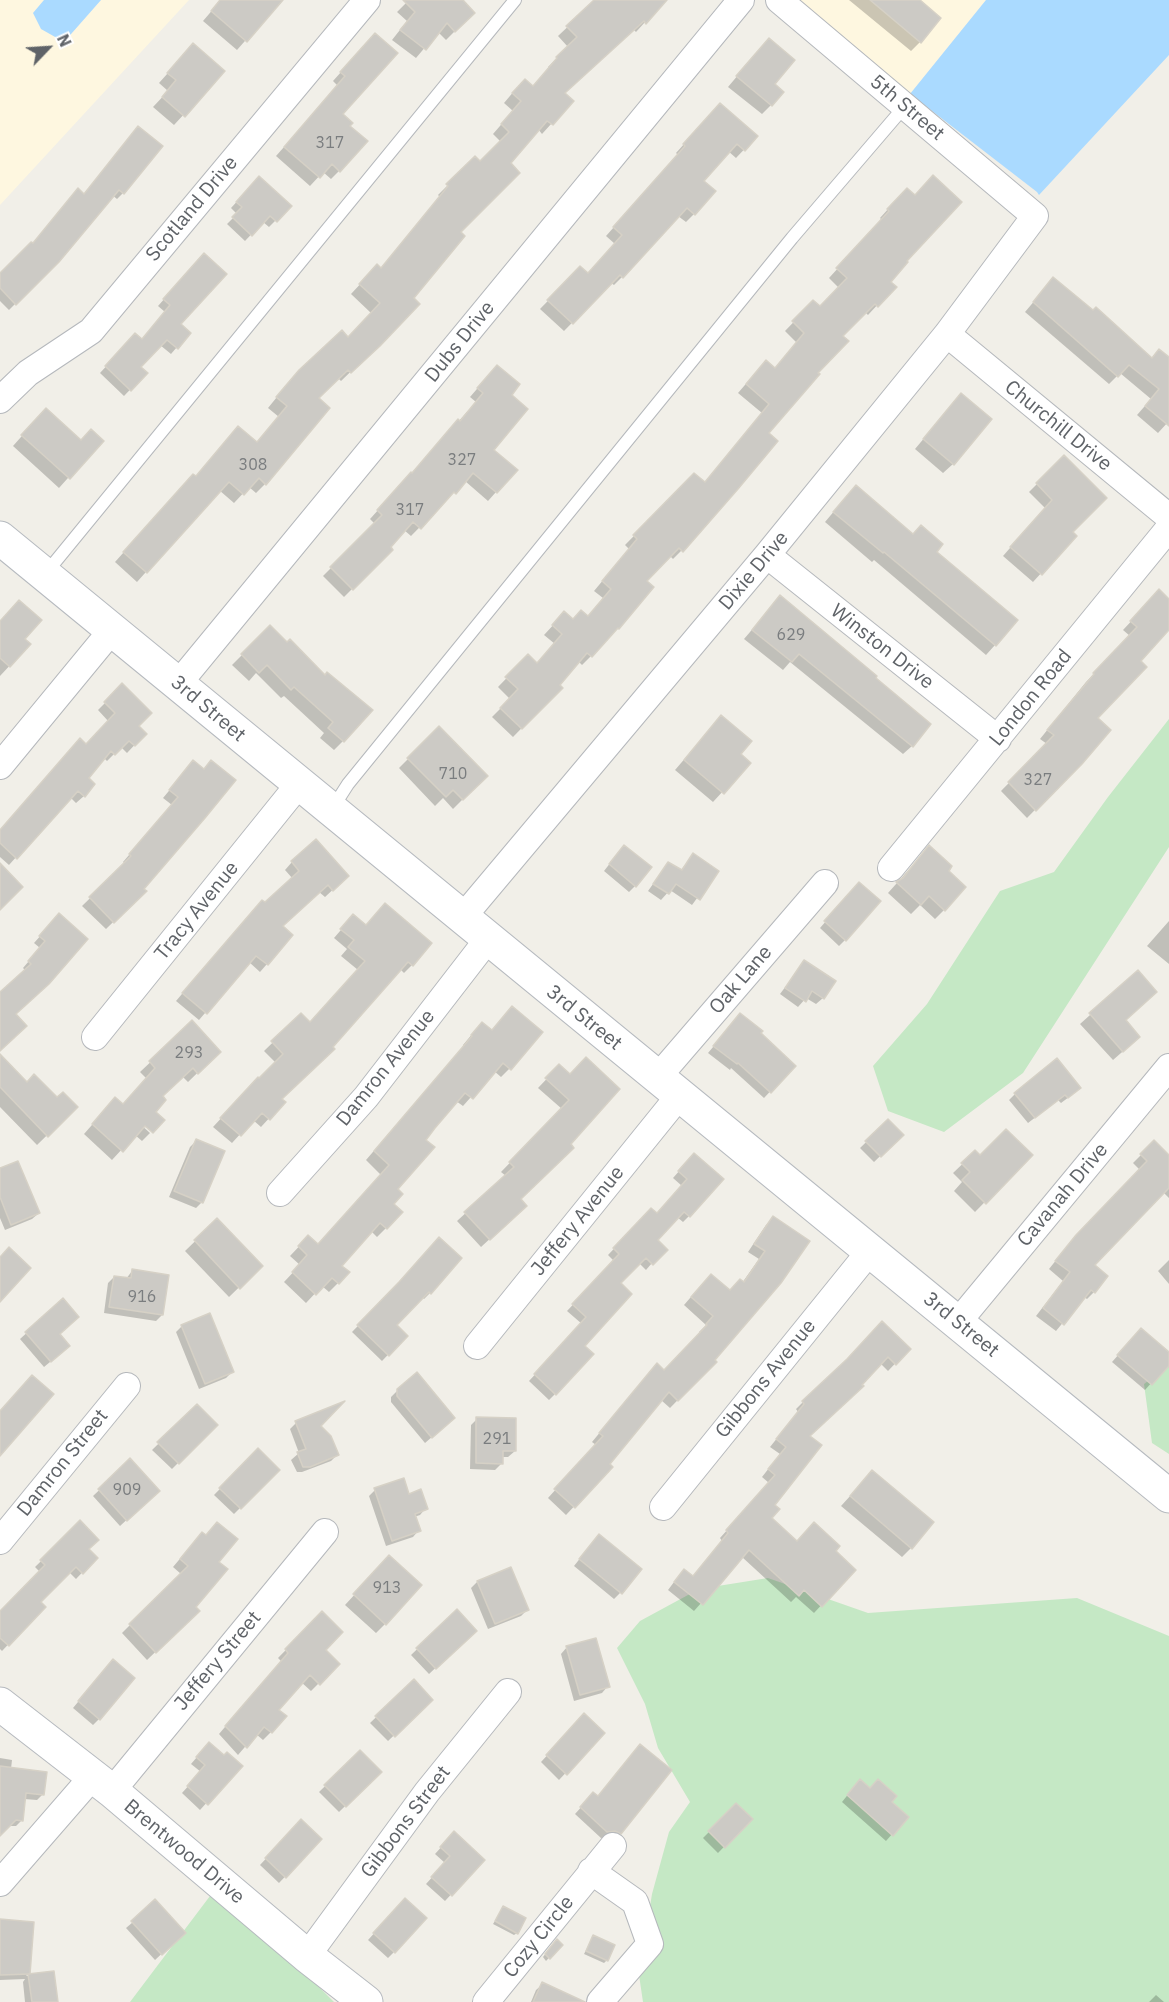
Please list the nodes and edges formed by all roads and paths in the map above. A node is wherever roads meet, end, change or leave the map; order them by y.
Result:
1 (367, 0) edge
2 (514, 0) edge
3 (741, 0) edge
4 (779, 0) edge
5 (905, 106) junction
6 (1035, 216) joint
7 (946, 334) junction
8 (0, 400) edge
9 (1169, 517) edge
10 (1169, 528) edge
11 (0, 538) edge
12 (767, 555) junction
13 (44, 575) junction
14 (112, 630) junction
15 (178, 684) junction
16 (998, 739) junction
17 (0, 766) edge
18 (299, 784) junction
19 (331, 810) junction
20 (891, 868) dead end
21 (825, 883) dead end
22 (462, 918) junction
23 (488, 939) junction
24 (95, 1037) dead end
25 (1169, 1067) edge
26 (668, 1087) junction
27 (280, 1193) dead end
28 (870, 1251) junction
29 (958, 1322) junction
30 (477, 1346) dead end
31 (127, 1386) dead end
32 (1169, 1496) edge
33 (663, 1507) dead end
34 (325, 1532) dead end
35 (0, 1541) edge
36 (508, 1692) dead end
37 (0, 1705) edge
38 (102, 1783) junction
39 (613, 1846) dead end
40 (591, 1871) junction
41 (0, 1883) edge
42 (307, 1956) junction
43 (366, 2002) edge
44 (486, 2002) edge
45 (600, 2002) edge

1 - 8 street, Scotland Drive
2 - 13 lane
3 - 15 street, Dubs Drive
4 - 5 street, 5th Street
5 - 6 street, 5th Street
5 - 19 lane
6 - 7 street, Dixie Drive
7 - 9 street, Churchill Drive
7 - 12 street, Dixie Drive
10 - 16 street, London Road
11 - 13 street, 3rd Street
12 - 16 street, Winston Drive
12 - 22 street, Dixie Drive
13 - 14 street, 3rd Street
14 - 15 street, 3rd Street
14 - 17 street
15 - 18 street, 3rd Street
16 - 20 street, London Road
18 - 19 street, 3rd Street
18 - 24 street, Tracy Avenue
19 - 22 street, 3rd Street
21 - 26 street, Oak Lane
22 - 23 street, 3rd Street
23 - 26 street, 3rd Street
23 - 27 street, Damron Avenue
25 - 29 street, Cavanah Drive
26 - 28 street, 3rd Street
26 - 30 street, Jeffery Avenue
28 - 29 street, 3rd Street
28 - 33 street, Gibbons Avenue
29 - 32 street, 3rd Street
31 - 35 street, Damron Street
34 - 38 street, Jeffery Street
36 - 42 street, Gibbons Street
37 - 38 street, Brentwood Drive
38 - 41 street, Jeffery Street
38 - 42 street, Brentwood Drive
39 - 40 street, Cozy Circle
40 - 44 street, Cozy Circle
40 - 45 street
42 - 43 street, Brentwood Drive

